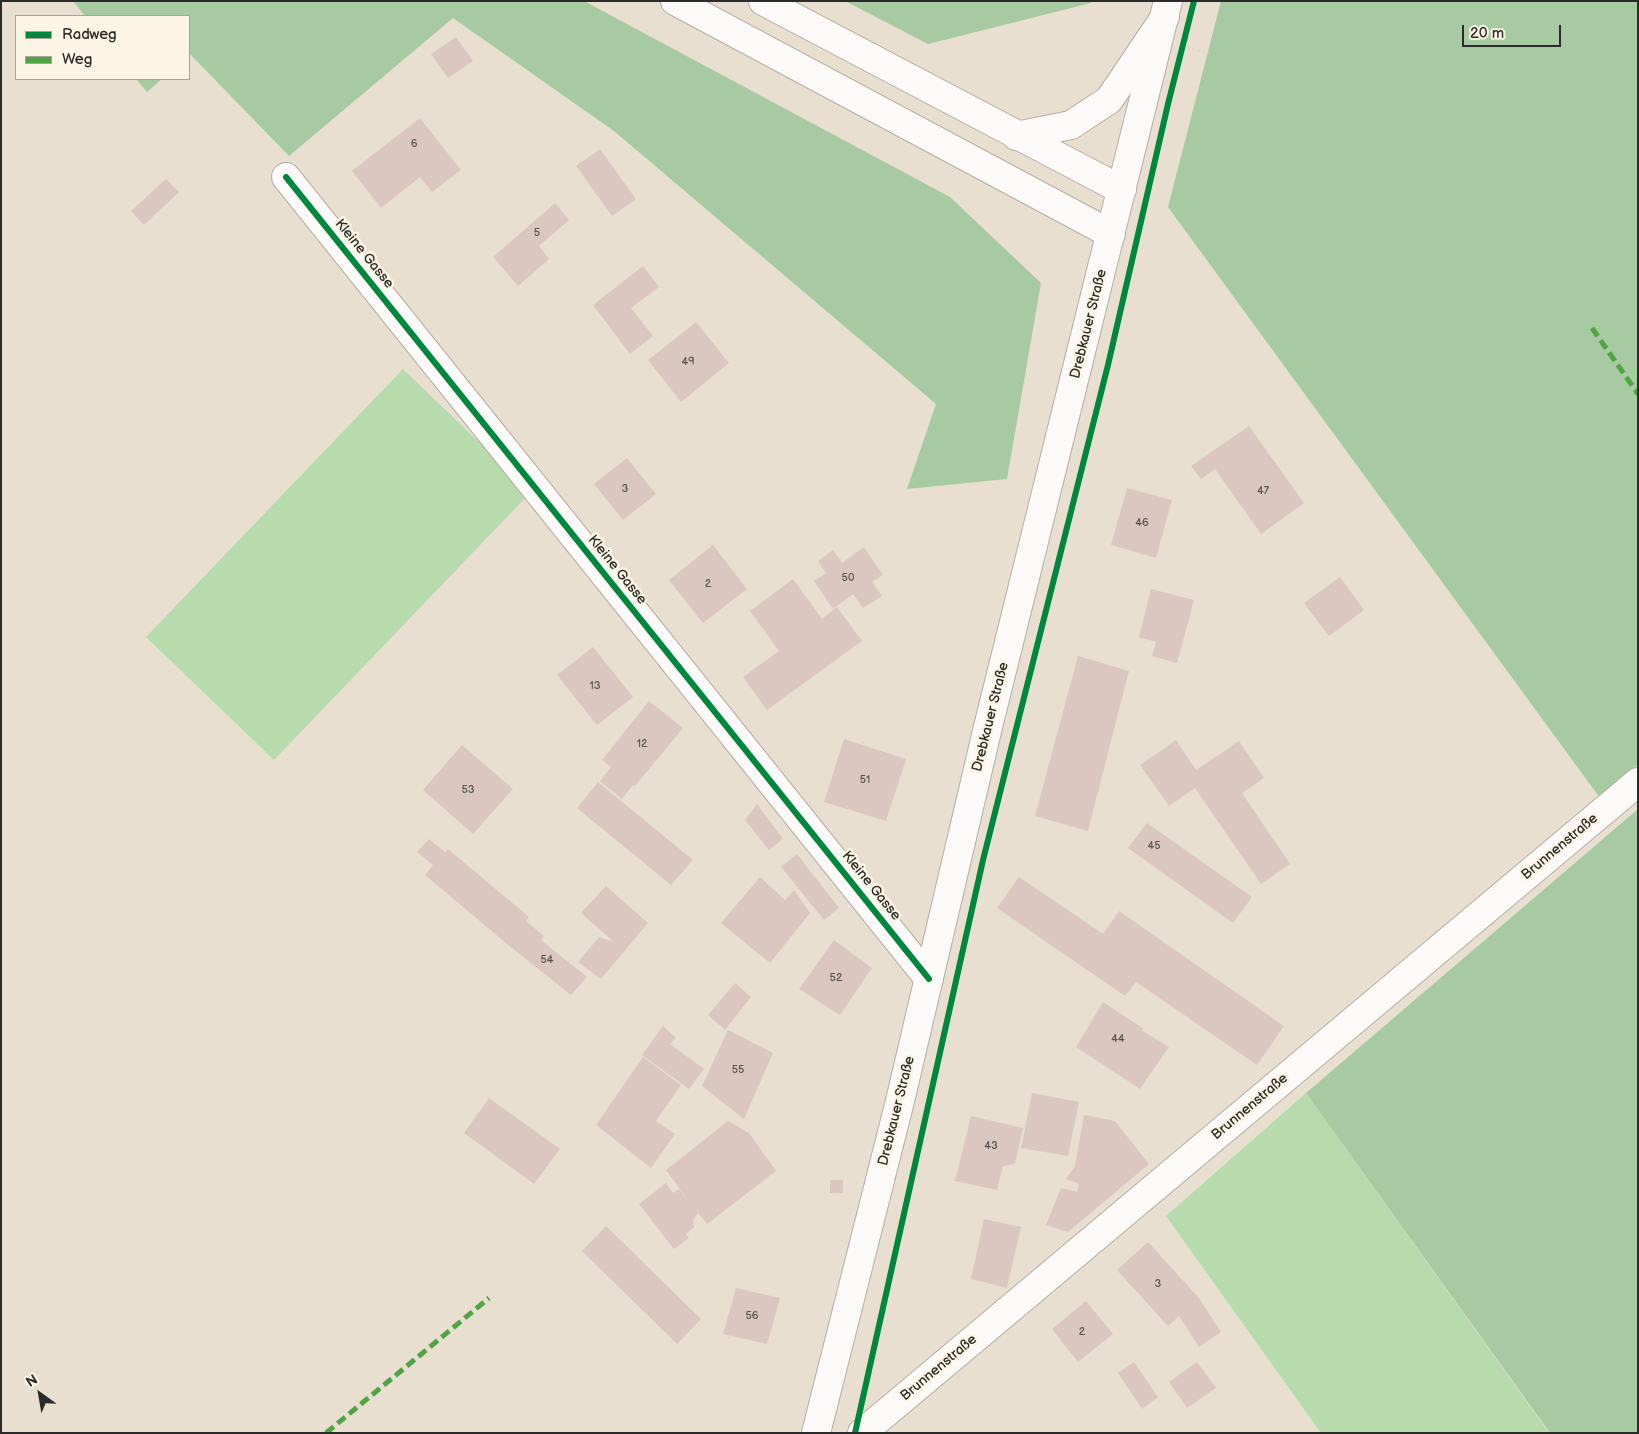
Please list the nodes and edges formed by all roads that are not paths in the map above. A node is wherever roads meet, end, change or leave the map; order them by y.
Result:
1 (675, 1) edge
2 (763, 1) edge
3 (1166, 9) edge
4 (1016, 136) junction
5 (286, 177) dead end
6 (1122, 190) junction
7 (1111, 234) junction
8 (1638, 782) edge
9 (929, 979) junction
10 (816, 1433) edge
11 (862, 1433) edge

1 - 7 main road
2 - 4 main road
3 - 4 main road
3 - 6 main road, Drebkauer Straße
4 - 6 main road
5 - 9 main road, Kleine Gasse
6 - 7 main road, Drebkauer Straße
7 - 9 main road, Drebkauer Straße
8 - 11 main road, Brunnenstraße
9 - 10 main road, Drebkauer Straße

